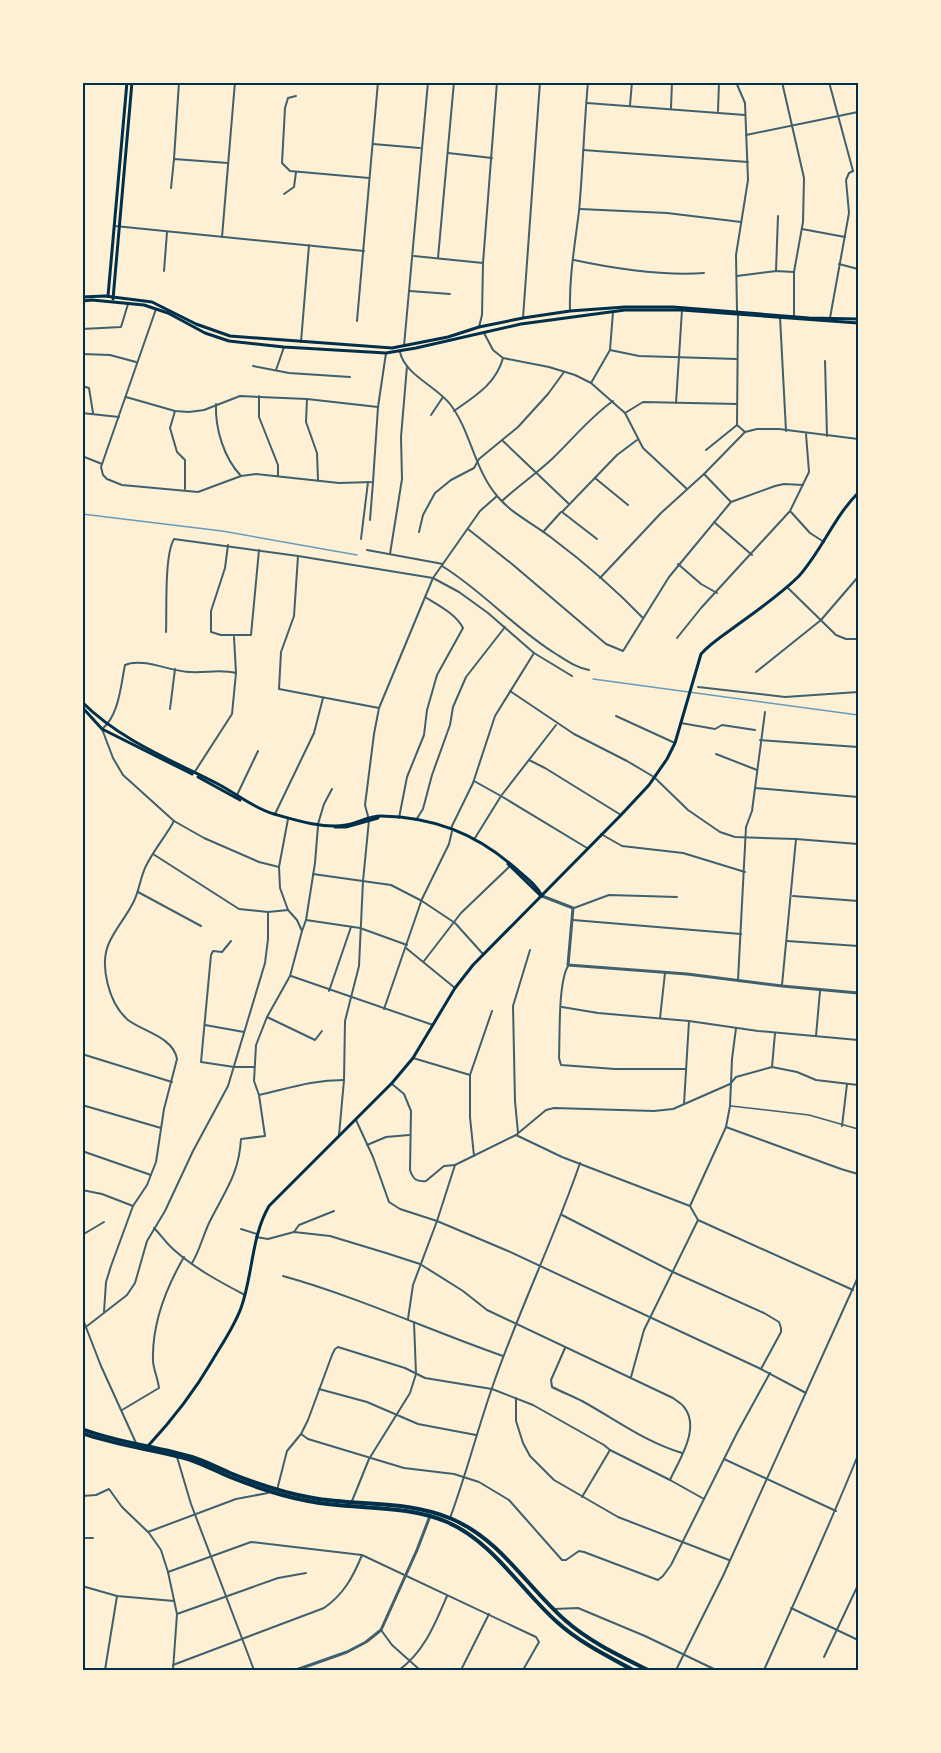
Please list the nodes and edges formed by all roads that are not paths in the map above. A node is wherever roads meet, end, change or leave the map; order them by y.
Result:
1 (127, 82) edge
2 (132, 82) edge
3 (179, 82) edge
4 (235, 82) edge
5 (378, 82) edge
6 (428, 82) edge
7 (454, 82) edge
8 (497, 82) edge
9 (540, 82) edge
10 (588, 82) edge
11 (632, 82) edge
12 (672, 82) edge
13 (719, 82) edge
14 (736, 82) edge
15 (782, 82) edge
16 (829, 82) edge
17 (296, 96) dead end
18 (586, 103) junction
19 (630, 105) junction
20 (671, 108) junction
21 (718, 111) junction
22 (858, 112) edge
23 (745, 115) junction
24 (840, 117) junction
25 (792, 127) junction
26 (746, 135) junction
27 (373, 144) junction
28 (420, 148) junction
29 (583, 150) junction
30 (448, 153) junction
31 (492, 158) junction
32 (174, 159) junction
33 (748, 162) junction
34 (228, 163) junction
35 (854, 171) junction
36 (858, 171) edge
37 (296, 172) junction
38 (369, 178) junction
39 (171, 188) dead end
40 (284, 194) dead end
41 (579, 209) junction
42 (778, 216) dead end
43 (741, 222) junction
44 (115, 226) junction
45 (120, 227) junction
46 (802, 230) junction
47 (167, 232) junction
48 (222, 237) junction
49 (845, 237) junction
50 (309, 245) junction
51 (364, 250) junction
52 (414, 256) junction
53 (438, 258) junction
54 (574, 260) junction
55 (483, 263) junction
56 (839, 264) junction
57 (858, 269) edge
58 (164, 271) dead end
59 (776, 271) junction
60 (794, 272) junction
61 (704, 273) dead end
62 (737, 276) junction
63 (410, 291) junction
64 (450, 294) dead end
65 (82, 297) edge
66 (111, 297) junction
67 (82, 301) edge
68 (111, 302) junction
69 (128, 304) junction
70 (156, 309) junction
71 (682, 310) junction
72 (570, 311) junction
73 (613, 312) junction
74 (738, 312) junction
75 (794, 316) junction
76 (780, 317) junction
77 (523, 318) junction
78 (830, 318) junction
79 (357, 321) dead end
80 (858, 321) edge
81 (479, 327) junction
82 (82, 329) edge
83 (484, 333) junction
84 (254, 339) junction
85 (301, 342) junction
86 (254, 344) junction
87 (405, 346) junction
88 (858, 346) edge
89 (284, 347) junction
90 (610, 350) junction
91 (400, 352) junction
92 (386, 353) junction
93 (82, 354) edge
94 (858, 354) edge
95 (503, 358) junction
96 (678, 359) junction
97 (737, 359) junction
98 (825, 361) dead end
99 (136, 362) junction
100 (253, 366) dead end
101 (407, 366) junction
102 (276, 371) junction
103 (564, 372) junction
104 (350, 377) dead end
105 (591, 383) junction
106 (82, 386) edge
107 (259, 396) junction
108 (443, 396) junction
109 (126, 397) junction
110 (307, 399) junction
111 (613, 401) junction
112 (676, 403) junction
113 (216, 404) junction
114 (737, 404) junction
115 (378, 407) junction
116 (175, 411) junction
117 (454, 411) junction
118 (82, 413) edge
119 (93, 413) junction
120 (625, 413) junction
121 (431, 415) dead end
122 (119, 417) junction
123 (737, 425) junction
124 (786, 431) junction
125 (745, 432) junction
126 (806, 434) junction
127 (828, 436) junction
128 (858, 439) edge
129 (637, 440) junction
130 (503, 441) junction
131 (706, 450) dead end
132 (82, 456) edge
133 (102, 464) junction
134 (477, 465) junction
135 (537, 473) junction
136 (704, 474) junction
137 (241, 476) junction
138 (279, 476) junction
139 (595, 478) junction
140 (318, 480) junction
141 (366, 482) junction
142 (374, 483) junction
143 (803, 485) junction
144 (185, 489) junction
145 (687, 489) junction
146 (858, 493) edge
147 (497, 496) junction
148 (502, 501) junction
149 (731, 502) junction
150 (569, 504) junction
151 (628, 505) dead end
152 (790, 511) junction
153 (562, 512) junction
154 (370, 520) dead end
155 (714, 522) junction
156 (467, 529) junction
157 (420, 532) dead end
158 (543, 532) junction
159 (361, 539) dead end
160 (597, 539) dead end
161 (824, 542) junction
162 (228, 545) junction
163 (259, 550) junction
164 (367, 550) dead end
165 (390, 554) junction
166 (752, 555) junction
167 (298, 556) junction
168 (678, 564) junction
169 (442, 565) junction
170 (858, 577) edge
171 (433, 578) junction
172 (600, 578) junction
173 (787, 587) junction
174 (717, 593) junction
175 (425, 597) junction
176 (643, 618) junction
177 (821, 620) junction
178 (505, 627) junction
179 (166, 632) dead end
180 (234, 636) junction
181 (676, 638) dead end
182 (858, 639) edge
183 (534, 653) junction
184 (175, 669) junction
185 (589, 670) dead end
186 (756, 672) dead end
187 (236, 673) junction
188 (572, 676) dead end
189 (698, 687) dead end
190 (510, 691) junction
191 (858, 692) edge
192 (323, 698) junction
193 (82, 702) edge
194 (82, 707) edge
195 (379, 708) junction
196 (170, 709) dead end
197 (765, 712) dead end
198 (616, 716) dead end
199 (681, 723) junction
200 (557, 724) junction
201 (108, 725) junction
202 (102, 729) junction
203 (755, 729) dead end
204 (760, 740) junction
205 (675, 743) junction
206 (858, 747) edge
207 (258, 750) dead end
208 (716, 754) dead end
209 (529, 760) junction
210 (758, 770) junction
211 (194, 773) junction
212 (654, 777) junction
213 (474, 781) junction
214 (755, 788) junction
215 (332, 789) dead end
216 (237, 795) junction
217 (501, 796) junction
218 (858, 797) edge
219 (275, 814) junction
220 (621, 814) junction
221 (399, 818) junction
222 (288, 819) junction
223 (368, 819) junction
224 (174, 820) junction
225 (416, 820) junction
226 (318, 825) junction
227 (452, 830) junction
228 (601, 834) junction
229 (475, 838) junction
230 (747, 838) junction
231 (796, 839) junction
232 (858, 844) edge
233 (586, 848) junction
234 (153, 854) junction
235 (510, 866) junction
236 (279, 867) junction
237 (745, 872) junction
238 (313, 874) junction
239 (363, 881) junction
240 (138, 892) junction
241 (542, 896) junction
242 (791, 896) junction
243 (676, 897) dead end
244 (422, 901) junction
245 (858, 901) edge
246 (573, 908) junction
247 (288, 910) junction
248 (268, 912) junction
249 (306, 920) junction
250 (573, 920) junction
251 (455, 922) junction
252 (201, 926) dead end
253 (351, 927) junction
254 (360, 928) junction
255 (302, 931) junction
256 (741, 934) junction
257 (231, 941) dead end
258 (787, 941) junction
259 (407, 946) junction
260 (858, 946) edge
261 (530, 950) dead end
262 (483, 954) junction
263 (424, 961) junction
264 (568, 965) junction
265 (665, 972) junction
266 (290, 976) junction
267 (738, 980) junction
268 (782, 986) junction
269 (455, 988) junction
270 (820, 990) junction
271 (329, 991) junction
272 (858, 993) edge
273 (351, 998) junction
274 (562, 1007) junction
275 (384, 1009) junction
276 (492, 1011) dead end
277 (267, 1017) junction
278 (660, 1018) junction
279 (689, 1021) junction
280 (205, 1025) junction
281 (433, 1025) junction
282 (736, 1028) junction
283 (322, 1031) dead end
284 (244, 1032) junction
285 (775, 1033) junction
286 (816, 1036) junction
287 (858, 1040) edge
288 (82, 1054) edge
289 (413, 1058) junction
290 (234, 1067) junction
291 (254, 1067) junction
292 (772, 1067) junction
293 (685, 1069) junction
294 (470, 1075) junction
295 (344, 1080) junction
296 (172, 1082) junction
297 (392, 1083) junction
298 (730, 1084) junction
299 (847, 1084) junction
300 (858, 1085) edge
301 (259, 1095) junction
302 (684, 1104) junction
303 (82, 1105) edge
304 (730, 1106) junction
305 (356, 1120) junction
306 (842, 1126) junction
307 (726, 1127) junction
308 (161, 1128) junction
309 (858, 1129) edge
310 (517, 1134) junction
311 (339, 1135) junction
312 (410, 1135) junction
313 (367, 1145) junction
314 (82, 1151) edge
315 (474, 1156) junction
316 (580, 1163) junction
317 (455, 1165) junction
318 (858, 1174) edge
319 (151, 1175) junction
320 (82, 1190) edge
321 (133, 1206) junction
322 (690, 1206) junction
323 (334, 1211) dead end
324 (562, 1215) junction
325 (698, 1220) junction
326 (437, 1221) junction
327 (104, 1222) dead end
328 (154, 1228) junction
329 (241, 1229) dead end
330 (294, 1232) junction
331 (82, 1235) edge
332 (257, 1235) junction
333 (184, 1257) junction
334 (192, 1263) junction
335 (420, 1264) junction
336 (541, 1267) junction
337 (673, 1272) junction
338 (283, 1276) dead end
339 (858, 1277) edge
340 (853, 1290) junction
341 (245, 1295) junction
342 (104, 1312) junction
343 (82, 1317) edge
344 (408, 1318) junction
345 (650, 1318) junction
346 (414, 1322) junction
347 (516, 1325) junction
348 (87, 1327) junction
349 (82, 1330) edge
350 (565, 1348) junction
351 (504, 1356) junction
352 (761, 1369) junction
353 (770, 1373) junction
354 (416, 1374) junction
355 (631, 1378) junction
356 (319, 1389) junction
357 (492, 1389) junction
358 (806, 1393) junction
359 (516, 1398) junction
360 (122, 1410) junction
361 (397, 1416) junction
362 (82, 1431) edge
363 (301, 1434) junction
364 (478, 1435) junction
365 (137, 1445) junction
366 (147, 1447) junction
367 (609, 1450) junction
368 (682, 1452) junction
369 (858, 1455) edge
370 (177, 1456) junction
371 (369, 1458) junction
372 (724, 1458) junction
373 (466, 1476) junction
374 (766, 1479) junction
375 (670, 1480) junction
376 (278, 1490) junction
377 (271, 1492) junction
378 (82, 1496) edge
379 (582, 1497) junction
380 (704, 1499) junction
381 (351, 1503) junction
382 (375, 1507) junction
383 (836, 1511) junction
384 (195, 1513) junction
385 (430, 1516) junction
386 (450, 1518) junction
387 (148, 1532) junction
388 (82, 1538) edge
389 (93, 1538) dead end
390 (682, 1542) junction
391 (210, 1555) junction
392 (362, 1555) junction
393 (508, 1560) junction
394 (729, 1560) junction
395 (503, 1565) junction
396 (168, 1572) junction
397 (306, 1573) dead end
398 (406, 1575) junction
399 (858, 1584) edge
400 (82, 1586) edge
401 (447, 1595) junction
402 (117, 1596) junction
403 (226, 1598) junction
404 (174, 1601) junction
405 (790, 1608) junction
406 (554, 1609) junction
407 (489, 1613) junction
408 (177, 1614) junction
409 (381, 1630) junction
410 (837, 1630) junction
411 (243, 1640) junction
412 (858, 1640) edge
413 (684, 1656) junction
414 (824, 1657) dead end
415 (410, 1662) junction
416 (173, 1665) junction
417 (105, 1671) edge
418 (173, 1671) edge
419 (254, 1671) edge
420 (296, 1671) edge
421 (399, 1671) edge
422 (420, 1671) edge
423 (461, 1671) edge
424 (523, 1671) edge
425 (633, 1671) edge
426 (648, 1671) edge
427 (676, 1671) edge
428 (716, 1671) edge
429 (764, 1671) edge

1 - 44 main road
2 - 45 main road
3 - 32 street
4 - 34 street
5 - 27 street
6 - 28 street
7 - 30 street
8 - 31 street
9 - 77 street
10 - 18 street
11 - 19 street
12 - 20 street
13 - 21 street
14 - 23 street
15 - 25 street
16 - 24 street
17 - 37 street
18 - 19 street
18 - 29 street
19 - 20 street
20 - 21 street
21 - 23 street
22 - 24 street
23 - 26 street
24 - 25 street
24 - 35 street
25 - 26 street
25 - 46 street
26 - 33 street
27 - 28 street
27 - 38 street
28 - 52 street
29 - 33 street
29 - 41 street
30 - 31 street
30 - 53 street
31 - 55 street
32 - 34 street
32 - 39 street
33 - 43 street
34 - 48 street
35 - 36 street
35 - 49 street
37 - 38 street
37 - 40 street
38 - 51 street
41 - 43 street
41 - 54 street
42 - 59 street
43 - 62 street
44 - 45 street
44 - 66 main road
45 - 47 street
45 - 66 main road
46 - 49 street
46 - 60 street
47 - 48 street
47 - 58 street
48 - 50 street
49 - 56 street
50 - 51 street
50 - 85 street
51 - 79 street
52 - 53 street
52 - 63 street
53 - 55 street
54 - 61 street
54 - 72 street
55 - 81 street
56 - 57 street
56 - 78 street
59 - 60 street
59 - 62 street
60 - 75 street
62 - 74 street
63 - 64 street
63 - 87 street
65 - 66 main road
66 - 68 main road
66 - 84 main road
67 - 68 main road
68 - 69 main road
69 - 70 main road
69 - 82 street
70 - 86 main road
70 - 99 street
71 - 73 main road
71 - 74 main road
71 - 96 street
72 - 74 main road
72 - 77 main road
73 - 83 main road
73 - 90 street
74 - 75 main road
74 - 76 main road
74 - 97 street
75 - 78 main road
76 - 80 main road
76 - 124 street
77 - 81 main road
78 - 80 main road
81 - 87 main road
83 - 91 main road
83 - 95 street
84 - 85 main road
84 - 86 main road
85 - 87 main road
86 - 89 main road
88 - 94 street
89 - 92 main road
89 - 102 street
90 - 96 street
90 - 105 street
91 - 92 main road
91 - 101 street
92 - 115 street
93 - 99 street
95 - 103 street
95 - 117 street
96 - 97 street
96 - 112 street
97 - 114 street
98 - 127 street
99 - 109 street
100 - 102 street
101 - 108 street
101 - 165 street
102 - 104 street
103 - 105 street
103 - 130 street
105 - 111 street
106 - 119 street
107 - 110 street
107 - 113 street
107 - 138 street
108 - 117 street
108 - 121 street
109 - 116 street
109 - 122 street
110 - 115 street
110 - 140 street
111 - 120 street
111 - 135 street
112 - 114 street
112 - 120 street
113 - 116 street
113 - 137 street
114 - 123 street
115 - 142 street
116 - 144 street
117 - 134 street
118 - 119 street
119 - 122 street
120 - 129 street
122 - 133 street
123 - 125 street
123 - 131 street
124 - 125 street
124 - 126 street
125 - 136 street
126 - 127 street
126 - 143 street
127 - 128 street
129 - 139 street
129 - 145 street
130 - 134 street
130 - 135 street
132 - 133 street
133 - 144 street
134 - 147 street
134 - 157 street
135 - 148 street
135 - 150 street
136 - 145 street
136 - 149 street
137 - 138 street
137 - 144 street
138 - 140 street
139 - 150 street
139 - 151 street
140 - 141 street
141 - 142 street
141 - 159 street
142 - 154 street
143 - 149 street
143 - 152 street
145 - 172 street
146 - 161 main road
147 - 148 street
147 - 156 street
148 - 158 street
149 - 155 street
150 - 153 street
152 - 161 street
152 - 166 street
153 - 158 street
153 - 160 street
155 - 166 street
155 - 168 street
156 - 169 street
156 - 176 street
158 - 172 street
161 - 173 main road
162 - 163 street
162 - 179 street
162 - 180 street
163 - 167 street
163 - 180 street
164 - 165 street
165 - 169 street
166 - 174 street
167 - 171 street
167 - 192 street
168 - 174 street
168 - 176 street
169 - 171 street
169 - 185 street
170 - 177 street
171 - 175 street
171 - 178 street
172 - 176 street
173 - 177 street
173 - 199 main road
174 - 181 street
175 - 195 street
175 - 221 street
177 - 182 street
177 - 186 street
178 - 183 street
178 - 225 street
180 - 187 street
183 - 188 street
183 - 190 street
184 - 187 street
184 - 196 street
184 - 201 street
187 - 211 street
189 - 191 street
190 - 200 street
190 - 213 street
192 - 195 street
192 - 219 street
193 - 201 main road
194 - 202 main road
195 - 223 street
197 - 204 street
198 - 205 street
199 - 203 street
199 - 205 main road
200 - 209 street
200 - 212 street
201 - 202 street
201 - 211 main road
202 - 222 main road
202 - 224 street
204 - 206 street
204 - 210 street
205 - 212 main road
207 - 216 street
208 - 210 street
209 - 217 street
209 - 220 street
210 - 214 street
211 - 216 main road
212 - 220 main road
212 - 230 street
213 - 217 street
213 - 227 street
214 - 218 street
214 - 230 street
215 - 226 street
216 - 219 main road
217 - 229 street
217 - 233 street
219 - 226 main road
220 - 228 main road
221 - 223 main road
221 - 225 main road
222 - 226 main road
222 - 236 street
223 - 226 main road
223 - 227 main road
223 - 239 street
224 - 234 street
224 - 236 street
225 - 227 main road
226 - 238 street
227 - 229 main road
227 - 235 main road
227 - 244 street
228 - 233 main road
228 - 237 street
229 - 241 main road
230 - 231 street
230 - 237 street
231 - 232 street
231 - 242 street
233 - 241 main road
234 - 240 street
234 - 248 street
235 - 241 main road
235 - 251 street
236 - 247 street
237 - 256 street
238 - 239 street
238 - 249 street
239 - 244 street
239 - 254 street
240 - 252 street
240 - 296 street
241 - 246 street
241 - 262 main road
242 - 245 street
242 - 258 street
243 - 246 street
244 - 251 street
244 - 259 street
246 - 250 street
247 - 248 street
247 - 255 street
248 - 284 street
249 - 253 street
249 - 255 street
250 - 256 street
250 - 264 street
251 - 262 street
251 - 263 street
253 - 254 street
253 - 271 street
254 - 259 street
254 - 273 street
255 - 266 street
256 - 267 street
257 - 280 street
258 - 260 street
258 - 268 street
259 - 263 street
259 - 275 street
261 - 310 street
262 - 269 main road
263 - 269 street
264 - 265 street
264 - 274 street
265 - 267 street
265 - 278 street
266 - 271 street
266 - 277 street
267 - 268 street
268 - 270 street
269 - 281 main road
270 - 272 street
270 - 286 street
271 - 273 street
273 - 275 street
273 - 295 street
274 - 278 street
274 - 293 street
275 - 281 street
276 - 294 street
277 - 283 street
277 - 291 street
278 - 279 street
279 - 282 street
279 - 293 street
280 - 284 street
280 - 290 street
281 - 289 main road
282 - 285 street
282 - 298 street
284 - 290 street
285 - 286 street
285 - 292 street
286 - 287 street
288 - 296 street
289 - 294 street
289 - 297 main road
290 - 291 street
290 - 328 street
291 - 301 street
292 - 298 street
292 - 299 street
293 - 302 street
294 - 315 street
295 - 301 street
295 - 311 street
296 - 308 street
297 - 305 main road
297 - 312 street
298 - 302 street
298 - 304 street
299 - 300 street
299 - 306 street
301 - 334 street
302 - 310 street
303 - 308 street
304 - 306 lane
304 - 307 street
305 - 311 main road
305 - 313 street
306 - 309 lane
307 - 318 street
307 - 322 street
308 - 319 street
310 - 315 street
310 - 316 street
311 - 332 main road
312 - 313 street
312 - 317 street
313 - 326 street
314 - 319 street
315 - 317 street
316 - 322 street
316 - 324 street
317 - 326 street
319 - 321 street
320 - 321 street
321 - 342 street
322 - 325 street
323 - 330 street
324 - 336 street
324 - 337 street
325 - 337 street
325 - 340 street
326 - 335 street
326 - 336 street
327 - 331 street
328 - 333 street
328 - 342 street
329 - 332 street
330 - 332 street
330 - 335 street
332 - 341 main road
333 - 334 street
333 - 360 street
334 - 341 street
335 - 344 street
335 - 347 street
336 - 345 street
336 - 347 street
337 - 345 street
337 - 352 street
338 - 344 street
339 - 340 street
340 - 358 street
341 - 366 main road
342 - 348 street
343 - 348 street
344 - 346 street
345 - 352 street
345 - 355 street
346 - 351 street
346 - 354 street
347 - 350 street
347 - 351 street
348 - 349 street
348 - 360 street
350 - 355 street
350 - 368 street
351 - 357 street
352 - 353 street
353 - 358 street
353 - 372 street
354 - 356 street
354 - 357 street
354 - 361 street
355 - 368 street
356 - 361 street
356 - 363 street
357 - 359 street
357 - 364 street
358 - 374 street
359 - 367 street
359 - 379 street
360 - 365 street
361 - 364 street
361 - 371 street
362 - 365 main road
362 - 370 main road
363 - 371 street
363 - 376 street
364 - 373 street
365 - 366 main road
366 - 376 main road
367 - 375 street
367 - 379 street
368 - 375 street
369 - 383 street
370 - 377 main road
370 - 384 street
371 - 373 street
371 - 381 street
372 - 374 street
372 - 380 street
373 - 386 street
373 - 390 street
374 - 383 street
374 - 394 street
375 - 380 street
376 - 381 main road
377 - 382 main road
377 - 384 street
378 - 387 street
379 - 390 street
380 - 390 street
381 - 382 main road
382 - 385 main road
382 - 386 main road
383 - 405 street
384 - 387 street
384 - 391 street
385 - 395 main road
385 - 398 street
386 - 393 main road
387 - 396 street
388 - 389 street
390 - 394 street
391 - 392 street
391 - 396 street
391 - 403 street
392 - 398 street
392 - 411 street
393 - 395 main road
393 - 406 main road
394 - 413 street
395 - 425 main road
396 - 404 street
397 - 403 street
398 - 401 street
398 - 409 street
399 - 410 street
400 - 402 street
401 - 407 street
401 - 415 street
402 - 404 street
402 - 417 street
403 - 408 street
403 - 411 street
404 - 408 street
405 - 410 street
405 - 429 street
406 - 413 street
406 - 426 main road
407 - 423 street
407 - 424 street
408 - 416 street
409 - 415 street
409 - 420 street
410 - 412 street
410 - 414 street
411 - 416 street
411 - 419 street
413 - 427 street
413 - 428 street
415 - 421 street
415 - 422 street
416 - 418 street

